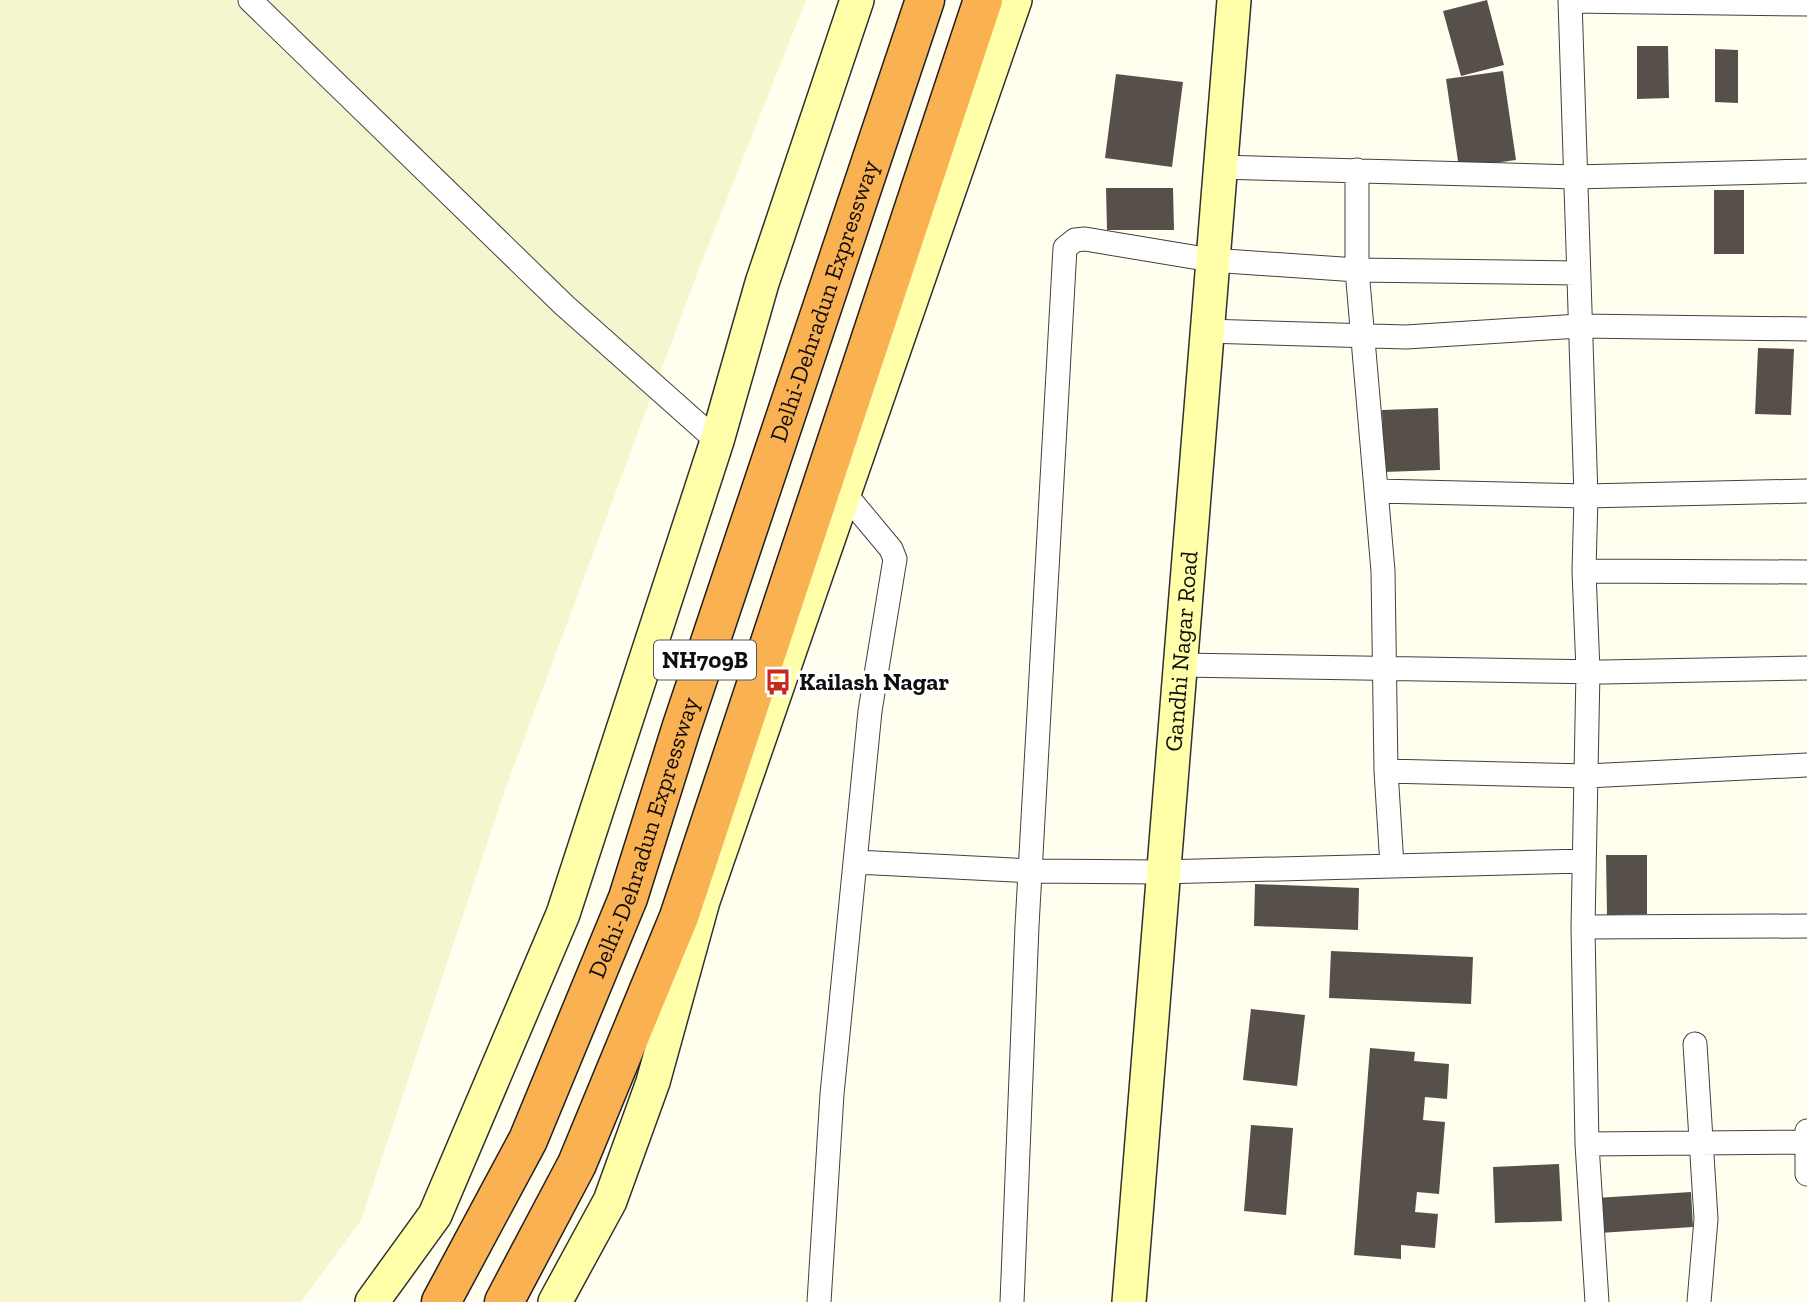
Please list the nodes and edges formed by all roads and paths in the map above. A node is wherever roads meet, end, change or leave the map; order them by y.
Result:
1 (250, 0) edge
2 (857, 0) edge
3 (925, 0) edge
4 (983, 0) edge
5 (1015, 0) edge
6 (1234, 0) edge
7 (1570, 0) edge
8 (1807, 4) edge
9 (1220, 167) junction
10 (1357, 170) junction
11 (1807, 171) edge
12 (1575, 177) junction
13 (1211, 260) junction
14 (1357, 270) junction
15 (1577, 273) junction
16 (1579, 327) junction
17 (1807, 329) edge
18 (1206, 331) junction
19 (1362, 337) junction
20 (717, 441) junction
21 (1376, 491) junction
22 (1807, 491) edge
23 (846, 495) junction
24 (1586, 496) junction
25 (1584, 571) junction
26 (1807, 572) edge
27 (1179, 664) junction
28 (1384, 668) junction
29 (1807, 668) edge
30 (1588, 671) junction
31 (1807, 765) edge
32 (1386, 771) junction
33 (1587, 776) junction
34 (1584, 861) junction
35 (856, 862) junction
36 (1392, 866) junction
37 (1031, 871) junction
38 (1161, 872) junction
39 (1807, 926) edge
40 (1583, 927) junction
41 (1695, 1045) dead end
42 (1807, 1130) edge
43 (1807, 1142) edge
44 (1701, 1143) junction
45 (1587, 1144) junction
46 (1807, 1174) edge
47 (372, 1302) edge
48 (440, 1302) edge
49 (504, 1302) edge
50 (555, 1302) edge
51 (819, 1302) edge
52 (1012, 1302) edge
53 (1129, 1302) edge
54 (1597, 1302) edge
55 (1699, 1302) edge

1 - 20 street
2 - 20 street
3 - 48 highway, Delhi-Dehradun Expressway / NH709B
4 - 49 highway, NH709B
5 - 23 street
6 - 9 street, Gandhi Nagar Road
7 - 8 street
7 - 12 street
9 - 10 street
9 - 13 street, Gandhi Nagar Road
10 - 12 street
10 - 14 street
11 - 12 street
12 - 15 street
13 - 14 street
13 - 18 street, Gandhi Nagar Road
13 - 37 street
14 - 15 street
14 - 19 street
15 - 16 street
16 - 17 street
16 - 19 street
16 - 24 street
18 - 19 street
18 - 27 street, Gandhi Nagar Road
19 - 21 street
20 - 47 street
21 - 24 street
21 - 28 street
22 - 24 street
23 - 35 street
23 - 50 street
24 - 25 street
25 - 26 street
25 - 30 street
27 - 28 street
27 - 38 street, Gandhi Nagar Road
28 - 30 street
28 - 32 street
29 - 30 street
30 - 33 street
31 - 33 street
32 - 33 street
32 - 36 street
33 - 34 street
34 - 36 street
34 - 40 street
35 - 37 street
35 - 51 street
36 - 38 street
37 - 38 street
37 - 52 street
38 - 53 street, Gandhi Nagar Road
39 - 40 street
40 - 45 street
41 - 44 street
42 - 43 street
43 - 44 street
43 - 46 street
44 - 45 street
44 - 55 street
45 - 54 street

